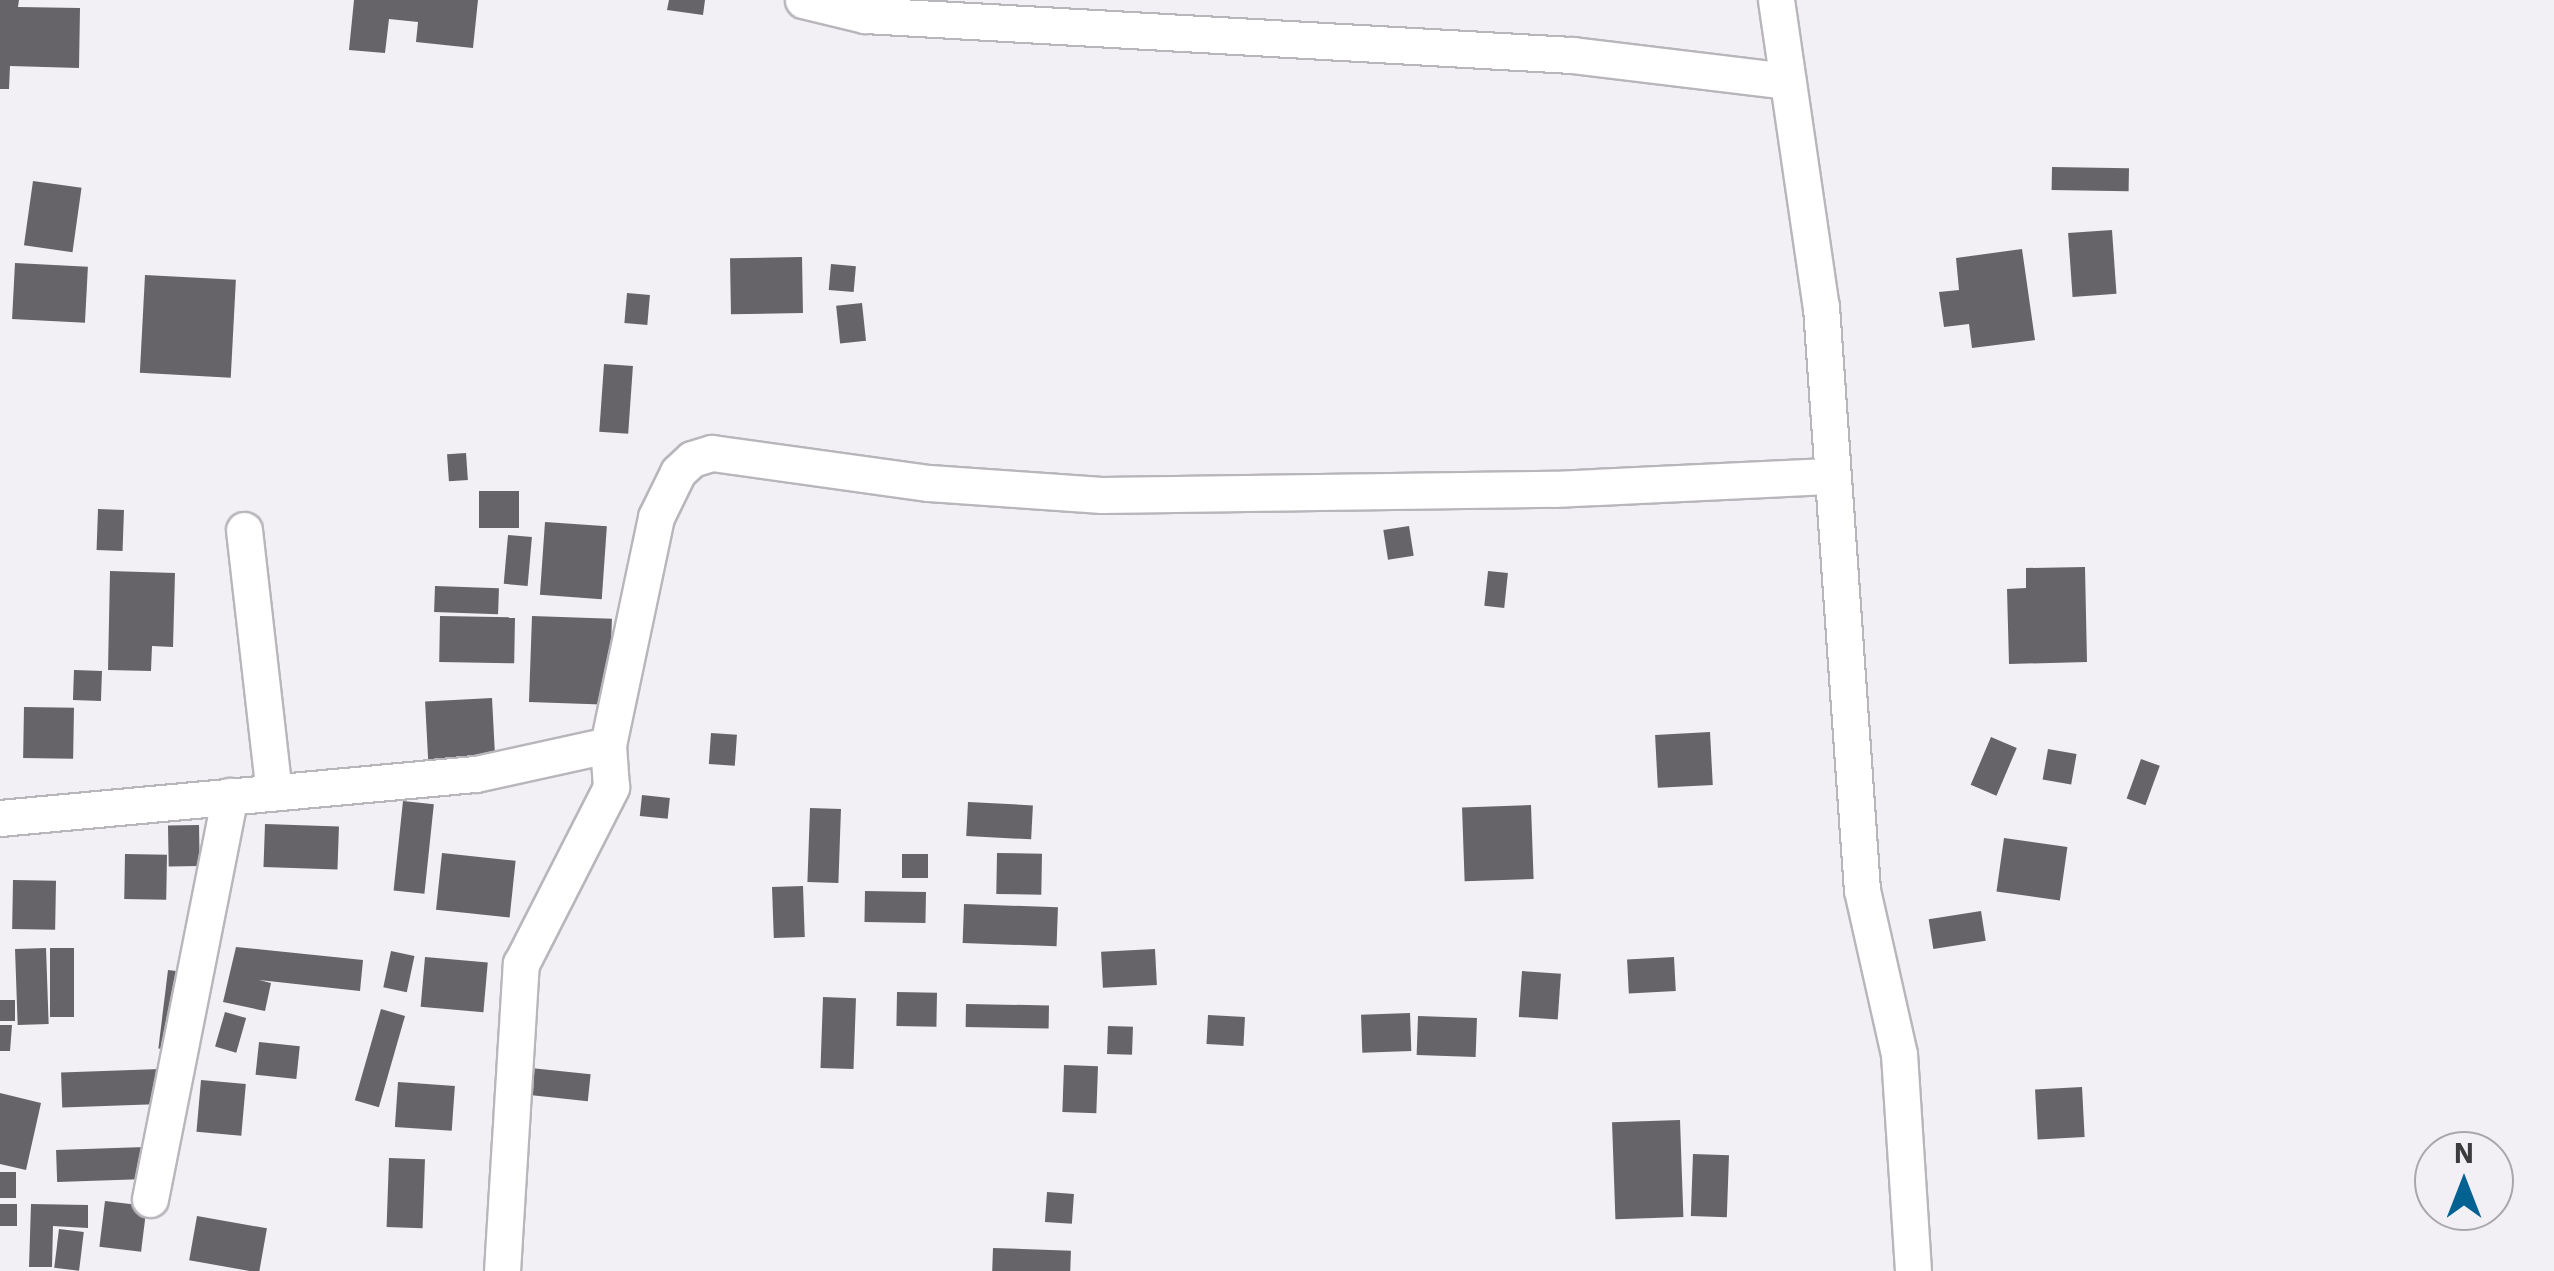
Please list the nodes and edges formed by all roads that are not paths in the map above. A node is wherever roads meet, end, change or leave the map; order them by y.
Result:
1 (802, 0) edge
2 (1776, 0) edge
3 (1787, 81) junction
4 (1828, 476) junction
5 (244, 530) dead end
6 (608, 745) junction
7 (274, 792) junction
8 (230, 796) junction
9 (0, 818) edge
10 (150, 1199) dead end
11 (502, 1271) edge
12 (1913, 1271) edge

1 - 3 street
2 - 3 street
3 - 4 street
4 - 6 street
4 - 12 street
5 - 7 street
6 - 7 street
6 - 11 street
7 - 8 street
8 - 9 street
8 - 10 street

